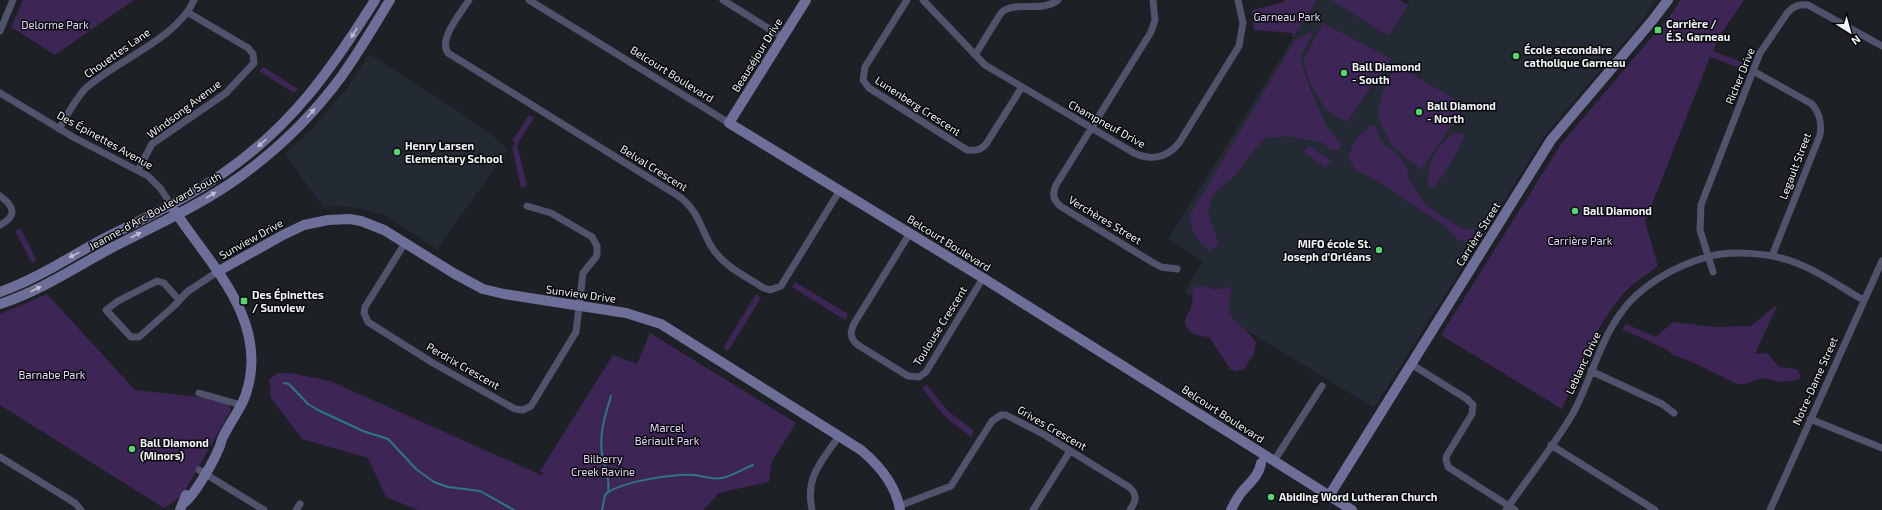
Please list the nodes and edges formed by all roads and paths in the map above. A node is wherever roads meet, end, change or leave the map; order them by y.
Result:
1 (13, 0) edge
2 (194, 0) edge
3 (375, 0) edge
4 (390, 0) edge
5 (469, 0) edge
6 (529, 0) edge
7 (723, 0) edge
8 (806, 0) edge
9 (907, 0) edge
10 (923, 0) edge
11 (1058, 0) edge
12 (1153, 0) edge
13 (1238, 0) edge
14 (1668, 0) edge
15 (187, 12) junction
16 (0, 31) edge
17 (782, 37) junction
18 (1882, 46) edge
19 (975, 55) junction
20 (1753, 70) junction
21 (1022, 87) junction
22 (0, 93) edge
23 (729, 123) junction
24 (1090, 128) junction
25 (60, 130) junction
26 (138, 170) junction
27 (840, 190) junction
28 (0, 196) edge
29 (171, 204) junction
30 (527, 206) dead end
31 (177, 214) junction
32 (0, 225) edge
33 (910, 233) junction
34 (405, 243) junction
35 (1708, 256) junction
36 (1772, 256) junction
37 (1882, 261) edge
38 (1177, 269) dead end
39 (217, 272) junction
40 (1713, 272) dead end
41 (983, 278) junction
42 (0, 292) edge
43 (179, 300) junction
44 (1863, 300) junction
45 (0, 304) edge
46 (579, 306) junction
47 (1411, 364) junction
48 (1591, 371) junction
49 (1322, 386) dead end
50 (199, 393) dead end
51 (241, 405) junction
52 (1674, 413) dead end
53 (1810, 419) junction
54 (839, 436) junction
55 (1551, 445) junction
56 (1882, 448) edge
57 (1070, 450) junction
58 (0, 457) edge
59 (1263, 459) junction
60 (1274, 461) junction
61 (202, 472) junction
62 (1329, 496) junction
63 (182, 506) edge
64 (899, 508) edge
65 (1510, 509) edge
66 (81, 510) edge
67 (264, 510) edge
68 (812, 510) edge
69 (1033, 510) edge
70 (1130, 510) edge
71 (1231, 510) edge
72 (1352, 510) edge
73 (1654, 510) edge
74 (1770, 510) edge

1 - 16 street
2 - 15 street, Chouettes Lane
3 -> 29 street, Jeanne-d'Arc Boulevard South
31 -> 4 street, Jeanne-d'Arc Boulevard South
5 - 27 street, Belval Crescent
6 - 23 street, Belcourt Boulevard
7 - 17 street
8 - 17 street, Beauséjour Drive
9 - 21 street, Lunenberg Crescent
10 - 19 street, Champneuf Drive
11 - 19 street
12 - 24 street
13 - 24 street, Champneuf Drive
14 - 47 street, Carrière Street
15 - 25 street, Chouettes Lane
15 - 26 street, Windsong Avenue
17 - 23 street, Beauséjour Drive
18 - 20 street, Richer Drive
19 - 21 street, Champneuf Drive
20 - 35 street, Richer Drive
20 - 36 street, Legault Street
21 - 24 street, Champneuf Drive
22 - 25 street, Des Épinettes Avenue
23 - 27 street, Belcourt Boulevard
24 - 38 street, Verchères Street
25 - 26 street, Des Épinettes Avenue
26 - 29 street, Des Épinettes Avenue
27 - 33 street, Belcourt Boulevard
28 - 32 street
29 - 31 street, Des Épinettes Avenue
29 -> 42 street, Jeanne-d'Arc Boulevard South
30 - 46 street
31 - 39 street, Des Épinettes Avenue
45 -> 31 street, Jeanne-d'Arc Boulevard South
33 - 41 street, Belcourt Boulevard
33 - 41 street, Toulouse Crescent
34 - 39 street, Sunview Drive
34 - 46 street, Sunview Drive
34 - 46 street, Perdrix Crescent
35 - 36 street, Leblanc Drive
35 - 40 street
35 - 48 street, Leblanc Drive
36 - 44 street, Leblanc Drive
37 - 44 street, Notre-Dame Street
39 - 43 street
39 - 51 street, Des Épinettes Avenue
41 - 59 street, Belcourt Boulevard
43 - 43 street
44 - 53 street, Notre-Dame Street
46 - 54 street, Sunview Drive
47 - 62 street, Carrière Street
47 - 65 street
48 - 52 street
48 - 55 street, Leblanc Drive
49 - 60 street
50 - 51 street
51 - 61 street, Des Épinettes Avenue
53 - 56 street
53 - 74 street, Notre-Dame Street
54 - 64 street, Sunview Drive
54 - 68 street
55 - 65 street, Leblanc Drive
55 - 73 street
57 - 64 street, Grives Crescent
57 - 69 street
57 - 70 street, Grives Crescent
58 - 66 street
59 - 60 street, Belcourt Boulevard
59 - 71 street
60 - 62 street, Belcourt Boulevard
61 - 63 street, Des Épinettes Avenue
61 - 67 street
62 - 72 street, Belcourt Boulevard

